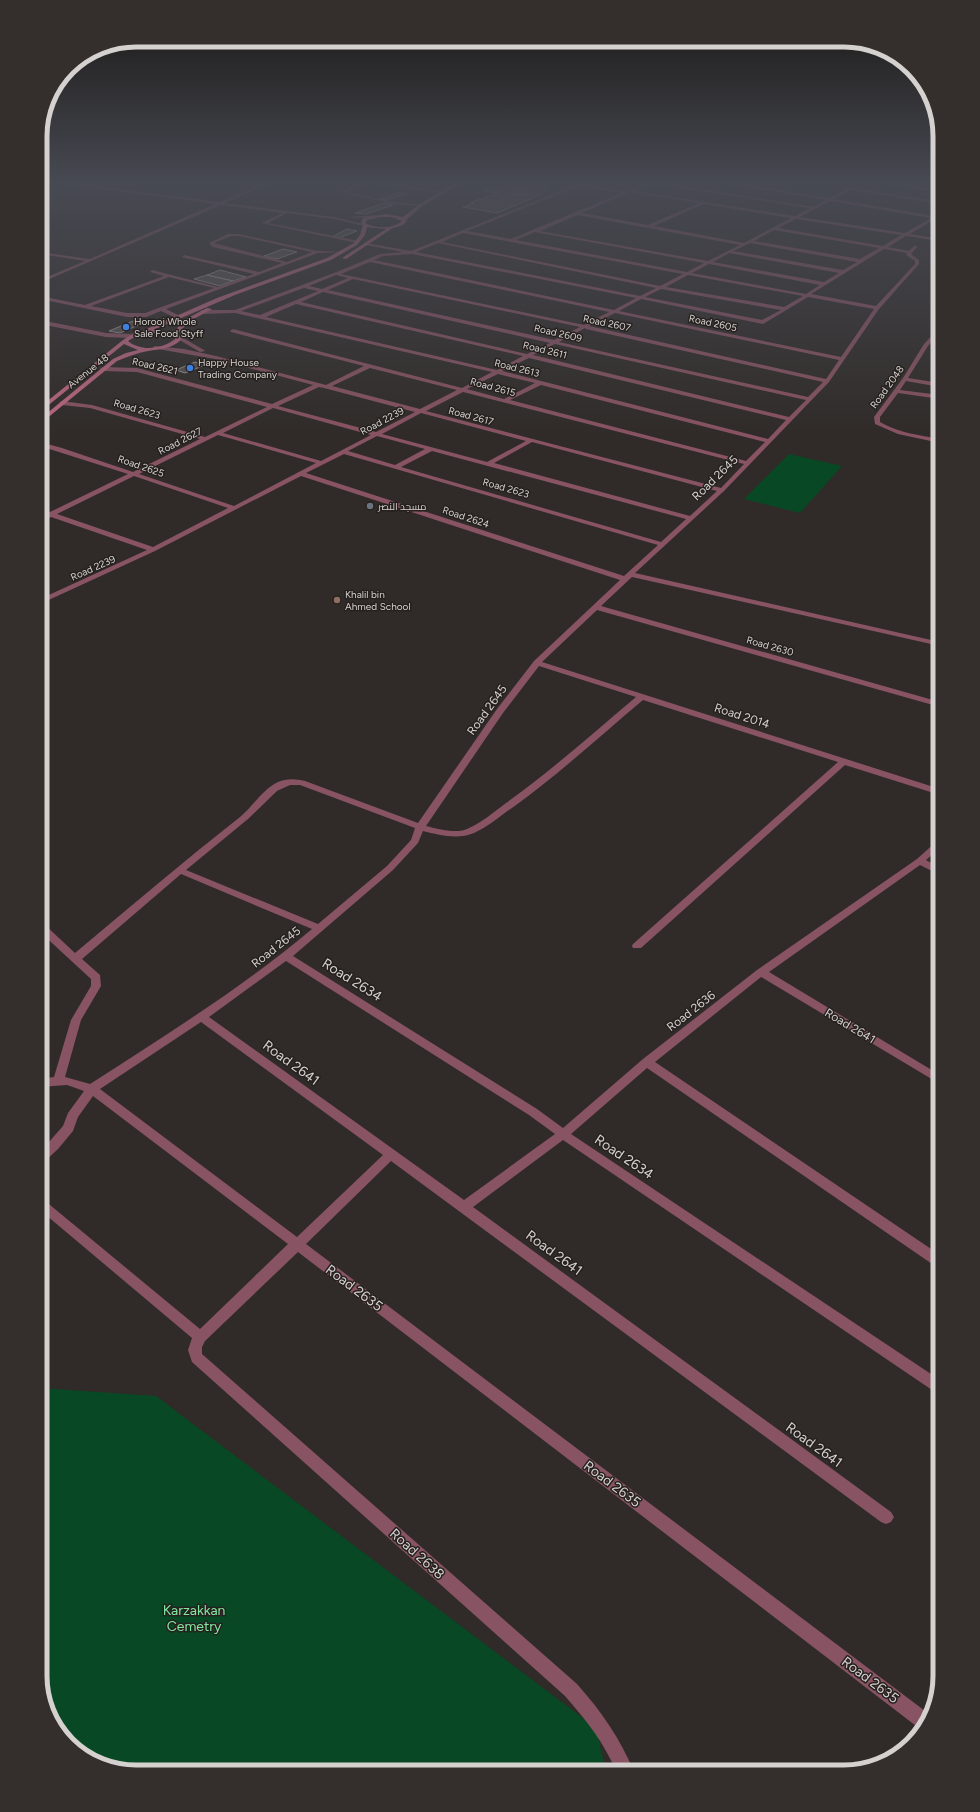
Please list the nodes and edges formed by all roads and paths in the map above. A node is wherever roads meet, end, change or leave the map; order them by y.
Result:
1 (73, 268) edge
2 (232, 268) edge
3 (275, 268) edge
4 (305, 268) edge
5 (320, 268) edge
6 (351, 268) edge
7 (405, 268) edge
8 (483, 268) edge
9 (564, 268) edge
10 (651, 268) edge
11 (698, 268) edge
12 (733, 268) edge
13 (818, 268) edge
14 (851, 268) edge
15 (914, 268) edge
16 (152, 271) dead end
17 (844, 272) junction
18 (258, 274) junction
19 (336, 274) junction
20 (685, 274) junction
21 (167, 276) junction
22 (352, 278) junction
23 (47, 279) edge
24 (824, 284) junction
25 (274, 285) dead end
26 (303, 286) junction
27 (660, 287) junction
28 (218, 288) junction
29 (323, 290) junction
30 (247, 295) dead end
31 (807, 296) junction
32 (47, 298) edge
33 (640, 299) junction
34 (296, 302) junction
35 (86, 306) junction
36 (877, 308) junction
37 (785, 309) junction
38 (163, 310) junction
39 (235, 311) junction
40 (202, 312) junction
41 (615, 312) junction
42 (176, 316) junction
43 (261, 317) junction
44 (47, 323) edge
45 (586, 327) junction
46 (233, 331) dead end
47 (144, 332) junction
48 (176, 335) junction
49 (130, 336) junction
50 (933, 337) edge
51 (125, 340) junction
52 (556, 342) junction
53 (155, 348) junction
54 (529, 356) junction
55 (216, 358) junction
56 (843, 359) junction
57 (369, 366) junction
58 (103, 369) junction
59 (498, 372) junction
60 (906, 379) junction
61 (827, 381) junction
62 (540, 383) junction
63 (933, 383) edge
64 (318, 385) junction
65 (326, 387) junction
66 (464, 389) junction
67 (897, 391) junction
68 (933, 396) edge
69 (809, 399) junction
70 (506, 400) junction
71 (62, 403) junction
72 (47, 404) edge
73 (273, 406) junction
74 (420, 412) junction
75 (47, 416) edge
76 (790, 419) junction
77 (218, 433) junction
78 (378, 434) junction
79 (206, 439) junction
80 (933, 439) edge
81 (530, 441) junction
82 (768, 441) junction
83 (47, 446) edge
84 (432, 448) junction
85 (344, 452) junction
86 (322, 463) junction
87 (747, 463) junction
88 (488, 464) junction
89 (396, 467) junction
90 (301, 474) junction
91 (135, 475) junction
92 (722, 490) junction
93 (234, 508) junction
94 (47, 513) edge
95 (52, 515) junction
96 (47, 517) edge
97 (690, 518) junction
98 (662, 544) junction
99 (153, 550) junction
100 (627, 576) junction
101 (47, 599) edge
102 (595, 607) junction
103 (933, 642) edge
104 (538, 664) junction
105 (641, 697) junction
106 (933, 703) edge
107 (844, 761) junction
108 (933, 790) edge
109 (420, 827) junction
110 (933, 849) edge
111 (920, 861) junction
112 (933, 868) edge
113 (179, 870) junction
114 (319, 928) junction
115 (47, 932) edge
116 (637, 946) dead end
117 (286, 956) junction
118 (76, 958) junction
119 (761, 972) junction
120 (201, 1017) junction
121 (647, 1062) junction
122 (933, 1076) edge
123 (58, 1079) junction
124 (47, 1081) edge
125 (91, 1089) junction
126 (563, 1134) junction
127 (47, 1152) edge
128 (390, 1155) junction
129 (464, 1207) junction
130 (47, 1209) edge
131 (297, 1245) junction
132 (933, 1257) edge
133 (197, 1343) junction
134 (933, 1383) edge
135 (886, 1517) dead end
136 (922, 1720) edge
137 (623, 1765) edge

1 - 23 street
2 - 18 street
3 - 18 street
4 - 42 street
5 - 25 street
6 - 19 street
7 - 41 street, Road 2605
8 - 33 street
9 - 27 street
10 - 20 street
11 - 20 street, Road 2239
12 - 24 street
13 - 17 street
14 - 17 street
15 - 36 street, Road 2645
16 - 21 street
17 - 24 street
18 - 28 street
19 - 22 street, Road 2607
19 - 26 street
20 - 27 street, Road 2239
20 - 31 street
21 - 28 street
21 - 35 street
22 - 29 street
22 - 45 street, Road 2607
24 - 31 street
26 - 29 street, Road 2609
26 - 39 street
27 - 33 street, Road 2239
27 - 37 street
28 - 38 street
29 - 34 street
29 - 52 street, Road 2609
30 - 40 street
31 - 36 street
31 - 37 street
32 - 35 street
33 - 37 street
33 - 41 street, Road 2239
34 - 43 street
34 - 54 street, Road 2611
35 - 38 street
36 - 56 street, Road 2645
38 - 42 street
39 - 40 street
39 - 43 street, Road 2613
40 - 48 street
41 - 45 street, Road 2239
41 - 56 street, Road 2605
42 - 47 street
43 - 59 street, Road 2613
44 - 49 street
45 - 52 street, Road 2239
45 - 61 street, Road 2607
46 - 57 street, Road 2615
47 - 48 street
47 - 49 street
48 - 53 street, Avenue 48
48 - 55 street, Road 2617
49 - 51 street, Avenue 48
50 - 60 street, Road 2048
51 - 53 street
51 - 72 street, Avenue 48
52 - 54 street, Road 2239
52 - 69 street, Road 2609
53 - 55 street, Road 2617
53 - 58 street, Avenue 48
54 - 59 street, Road 2239
54 - 76 street, Road 2611
55 - 64 street, Road 2617
56 - 61 street, Road 2645
57 - 65 street
57 - 66 street, Road 2615
58 - 71 street, Avenue 48
58 - 73 street, Road 2621
59 - 62 street, Road 2613
59 - 66 street, Road 2239
60 - 63 street
60 - 67 street, Road 2048
61 - 69 street, Road 2645
62 - 70 street
62 - 82 street, Road 2613
64 - 65 street, Road 2617
64 - 73 street, Road 2627
65 - 74 street, Road 2617
66 - 70 street, Road 2615
66 - 74 street, Road 2239
67 - 68 street
67 - 80 street, Road 2048
69 - 76 street, Road 2645
70 - 87 street, Road 2615
71 - 75 street, Avenue 48
71 - 79 street, Road 2623
73 - 77 street, Road 2627
73 - 78 street, Road 2621
74 - 78 street, Road 2239
74 - 81 street, Road 2617
76 - 82 street, Road 2645
77 - 79 street, Road 2627
77 - 86 street
78 - 84 street, Road 2621
78 - 85 street, Road 2239
79 - 91 street, Road 2627
81 - 88 street
81 - 92 street, Road 2617
82 - 87 street, Road 2645
83 - 91 street, Road 2625
84 - 88 street, Road 2621
84 - 89 street
85 - 86 street, Road 2239
85 - 89 street, Road 2623
86 - 90 street, Road 2239
87 - 92 street, Road 2645
88 - 97 street, Road 2621
89 - 98 street, Road 2623
90 - 93 street, Road 2239
90 - 100 street, Road 2624
91 - 93 street, Road 2625
91 - 95 street, Road 2627
92 - 97 street, Road 2645
93 - 99 street, Road 2239
94 - 95 street
95 - 96 street, Road 2627
95 - 99 street
97 - 98 street, Road 2645
98 - 100 street, Road 2645
99 - 101 street, Road 2239
100 - 102 street, Road 2645
100 - 103 street, Road 2624
102 - 104 street, Road 2645
102 - 106 street, Road 2630
104 - 105 street, Road 2014
104 - 109 street, Road 2645
105 - 107 street, Road 2014
105 - 109 street
107 - 108 street, Road 2014
107 - 116 street
109 - 113 street
109 - 114 street, Road 2645
110 - 111 street, Road 2636
111 - 112 street
111 - 119 street, Road 2636
113 - 114 street
113 - 118 street
114 - 117 street, Road 2645
115 - 118 street
117 - 120 street, Road 2645
117 - 126 street, Road 2634
118 - 123 street
119 - 121 street, Road 2636
119 - 122 street, Road 2641
120 - 125 street, Road 2645
120 - 128 street, Road 2641
121 - 126 street, Road 2636
121 - 132 street
123 - 124 street, Road 2635
123 - 125 street, Road 2635
125 - 127 street, Road 2645
125 - 131 street, Road 2635
126 - 129 street, Road 2636
126 - 134 street, Road 2634
128 - 129 street, Road 2641
128 - 131 street
129 - 135 street, Road 2641
130 - 133 street, Road 2638
131 - 133 street
131 - 136 street, Road 2635
133 - 137 street, Road 2638

